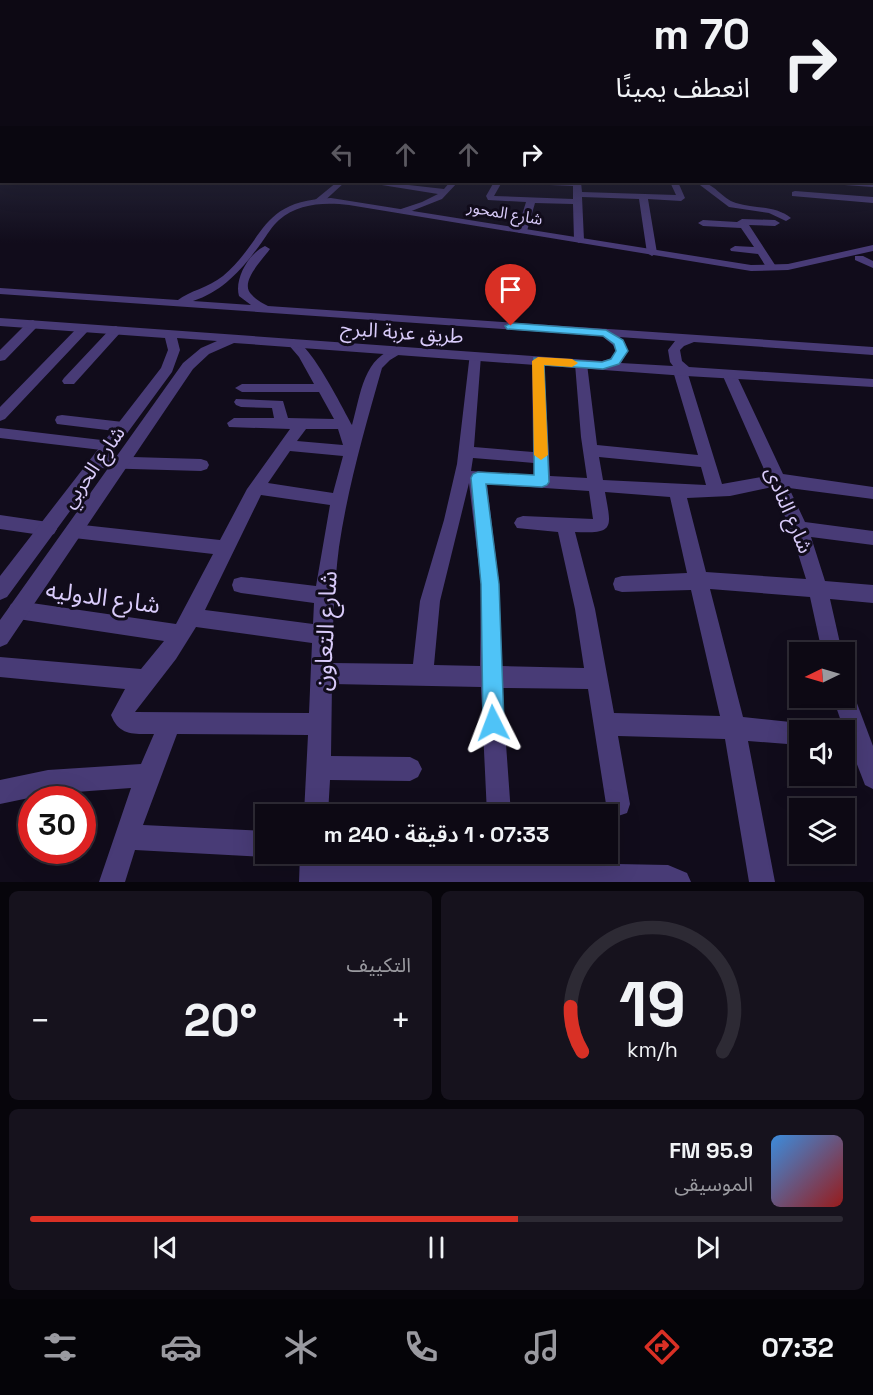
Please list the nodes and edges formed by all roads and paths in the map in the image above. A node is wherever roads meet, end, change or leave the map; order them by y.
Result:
1 (340, 183) edge
2 (375, 183) edge
3 (453, 183) edge
4 (498, 183) edge
5 (533, 183) edge
6 (674, 183) edge
7 (701, 183) edge
8 (860, 183) edge
9 (873, 184) edge
10 (577, 191) edge
11 (446, 192) junction
12 (795, 194) dead end
13 (643, 197) junction
14 (873, 198) edge
15 (531, 201) junction
16 (318, 202) junction
17 (404, 211) junction
18 (786, 218) dead end
19 (703, 223) dead end
20 (775, 223) dead end
21 (744, 225) junction
22 (522, 231) junction
23 (579, 240) junction
24 (873, 248) edge
25 (735, 249) dead end
26 (761, 251) junction
27 (652, 253) junction
28 (873, 255) edge
29 (859, 258) junction
30 (686, 262) junction
31 (873, 265) edge
32 (772, 268) junction
33 (228, 278) junction
34 (243, 280) junction
35 (0, 291) edge
36 (167, 303) junction
37 (273, 310) junction
38 (0, 322) edge
39 (33, 324) junction
40 (84, 328) junction
41 (116, 330) junction
42 (606, 333) junction
43 (170, 334) junction
44 (235, 339) junction
45 (695, 339) junction
46 (293, 343) junction
47 (399, 351) junction
48 (873, 351) edge
49 (475, 356) junction
50 (0, 357) edge
51 (538, 361) junction
52 (581, 364) junction
53 (603, 365) junction
54 (683, 371) junction
55 (729, 374) junction
56 (69, 381) dead end
57 (873, 383) edge
58 (321, 388) junction
59 (1, 413) edge
60 (62, 420) dead end
61 (282, 422) junction
62 (303, 422) junction
63 (234, 423) dead end
64 (344, 424) junction
65 (123, 427) junction
66 (0, 433) edge
67 (285, 445) junction
68 (110, 446) junction
69 (590, 450) junction
70 (353, 451) junction
71 (466, 452) junction
72 (541, 458) junction
73 (98, 462) junction
74 (122, 462) junction
75 (707, 462) junction
76 (201, 465) dead end
77 (470, 477) junction
78 (778, 480) junction
79 (542, 482) junction
80 (597, 485) junction
81 (257, 488) junction
82 (677, 491) junction
83 (716, 491) junction
84 (873, 493) edge
85 (339, 500) junction
86 (0, 522) edge
87 (523, 523) dead end
88 (565, 525) junction
89 (799, 528) junction
90 (48, 529) junction
91 (74, 531) junction
92 (873, 538) edge
93 (225, 548) junction
94 (698, 580) junction
95 (622, 584) dead end
96 (241, 585) dead end
97 (818, 588) junction
98 (0, 591) edge
99 (873, 594) edge
100 (324, 596) junction
101 (18, 610) junction
102 (191, 617) junction
103 (180, 634) junction
104 (322, 635) junction
105 (0, 637) edge
106 (830, 642) edge
107 (0, 667) edge
108 (321, 673) junction
109 (422, 675) junction
110 (491, 677) junction
111 (597, 679) junction
112 (147, 680) junction
113 (847, 708) edge
114 (170, 723) junction
115 (321, 724) junction
116 (605, 724) junction
117 (734, 728) junction
118 (789, 733) edge
119 (863, 755) edge
120 (319, 768) junction
121 (410, 769) dead end
122 (148, 775) junction
123 (0, 792) edge
124 (317, 804) edge
125 (498, 804) edge
126 (618, 804) dead end
127 (126, 837) junction
128 (255, 843) edge
129 (502, 864) edge
130 (312, 869) edge
131 (461, 878) edge
132 (671, 881) edge
133 (112, 882) edge
134 (762, 882) edge

1 - 16 street
2 - 11 street
3 - 11 street
4 - 15 street
5 - 10 street
6 - 13 street
7 - 18 street
8 - 9 street
8 - 14 street
10 - 13 street
10 - 15 street
10 - 23 street
11 - 17 street
12 - 14 street
13 - 27 street
15 - 22 street
16 - 17 street, شارع المحور
16 - 33 street, شارع المحور
17 - 22 street, شارع المحور
19 - 21 street
20 - 21 street
21 - 26 street
22 - 23 street, شارع المحور
23 - 27 street, شارع المحور
24 - 32 street, شارع المحور
25 - 26 street
26 - 32 street
27 - 30 street, شارع المحور
28 - 29 street, شارع المحور
29 - 30 street, شارع المحور
29 - 31 street
30 - 32 street, شارع المحور
30 - 34 street, شارع المحور
33 - 34 street
33 - 36 street, شارع المحور
34 - 37 street
35 - 36 street, طريق عزبة البرج
36 - 37 street, طريق عزبة البرج
37 - 42 street, طريق عزبة البرج
38 - 39 street, طريق عزبة البرج
39 - 40 street, طريق عزبة البرج
39 - 50 street
40 - 41 street, طريق عزبة البرج
40 - 59 street
41 - 43 street, طريق عزبة البرج
41 - 56 street
42 - 45 street, طريق عزبة البرج
42 - 53 street
43 - 44 street, طريق عزبة البرج
43 - 65 street, شارع الحربي
44 - 46 street, طريق عزبة البرج
44 - 74 street, شارع الحربي
45 - 48 street, طريق عزبة البرج
45 - 54 street
46 - 47 street, طريق عزبة البرج
46 - 58 street
47 - 49 street, طريق عزبة البرج
47 - 70 street, شارع التعاون
49 - 51 street, طريق عزبة البرج
49 - 71 street
51 - 52 street, طريق عزبة البرج
51 - 72 street
52 - 53 street, طريق عزبة البرج
52 - 69 street
53 - 54 street, طريق عزبة البرج
54 - 55 street, طريق عزبة البرج
54 - 75 street
55 - 57 street, طريق عزبة البرج
55 - 78 street, شارع النادى
58 - 61 street
58 - 64 street
60 - 65 street
61 - 62 street
61 - 63 street
62 - 64 street
62 - 67 street
64 - 70 street
65 - 68 street, شارع الحربي
66 - 68 street
67 - 70 street
67 - 81 street
68 - 73 street, شارع الحربي
69 - 75 street
69 - 80 street
70 - 85 street, شارع التعاون
71 - 72 street
71 - 77 street
72 - 79 street
73 - 74 street
73 - 90 street, شارع الحربي
74 - 76 street
74 - 91 street, شارع الحربي
75 - 83 street
77 - 79 street
77 - 109 street
77 - 110 street
78 - 83 street
78 - 84 street
78 - 89 street, شارع النادى
79 - 80 street
80 - 82 street
80 - 88 street
81 - 85 street
81 - 93 street
82 - 83 street
82 - 94 street
85 - 100 street, شارع التعاون
86 - 90 street
87 - 88 street
88 - 111 street
89 - 92 street
89 - 97 street, شارع النادى
90 - 98 street, شارع الحربي
91 - 93 street
91 - 101 street, شارع الحربي
93 - 102 street
94 - 95 street
94 - 97 street
94 - 117 street
96 - 100 street
97 - 99 street
97 - 106 street, شارع النادى
100 - 104 street, شارع التعاون
101 - 103 street, شارع الدوليه
101 - 105 street, شارع الحربي
102 - 103 street
102 - 104 street
103 - 112 street
104 - 108 street, شارع التعاون
107 - 112 street
108 - 109 street
108 - 115 street, شارع التعاون
109 - 110 street
110 - 111 street
110 - 125 street
111 - 116 street
112 - 114 street
113 - 119 street
114 - 115 street
114 - 122 street
115 - 120 street, شارع التعاون
116 - 117 street
116 - 126 street
117 - 118 street
117 - 134 street
120 - 121 street
120 - 124 street, شارع التعاون
122 - 123 street
122 - 127 street
127 - 128 street
127 - 133 street
129 - 131 street
129 - 132 street
130 - 131 street

